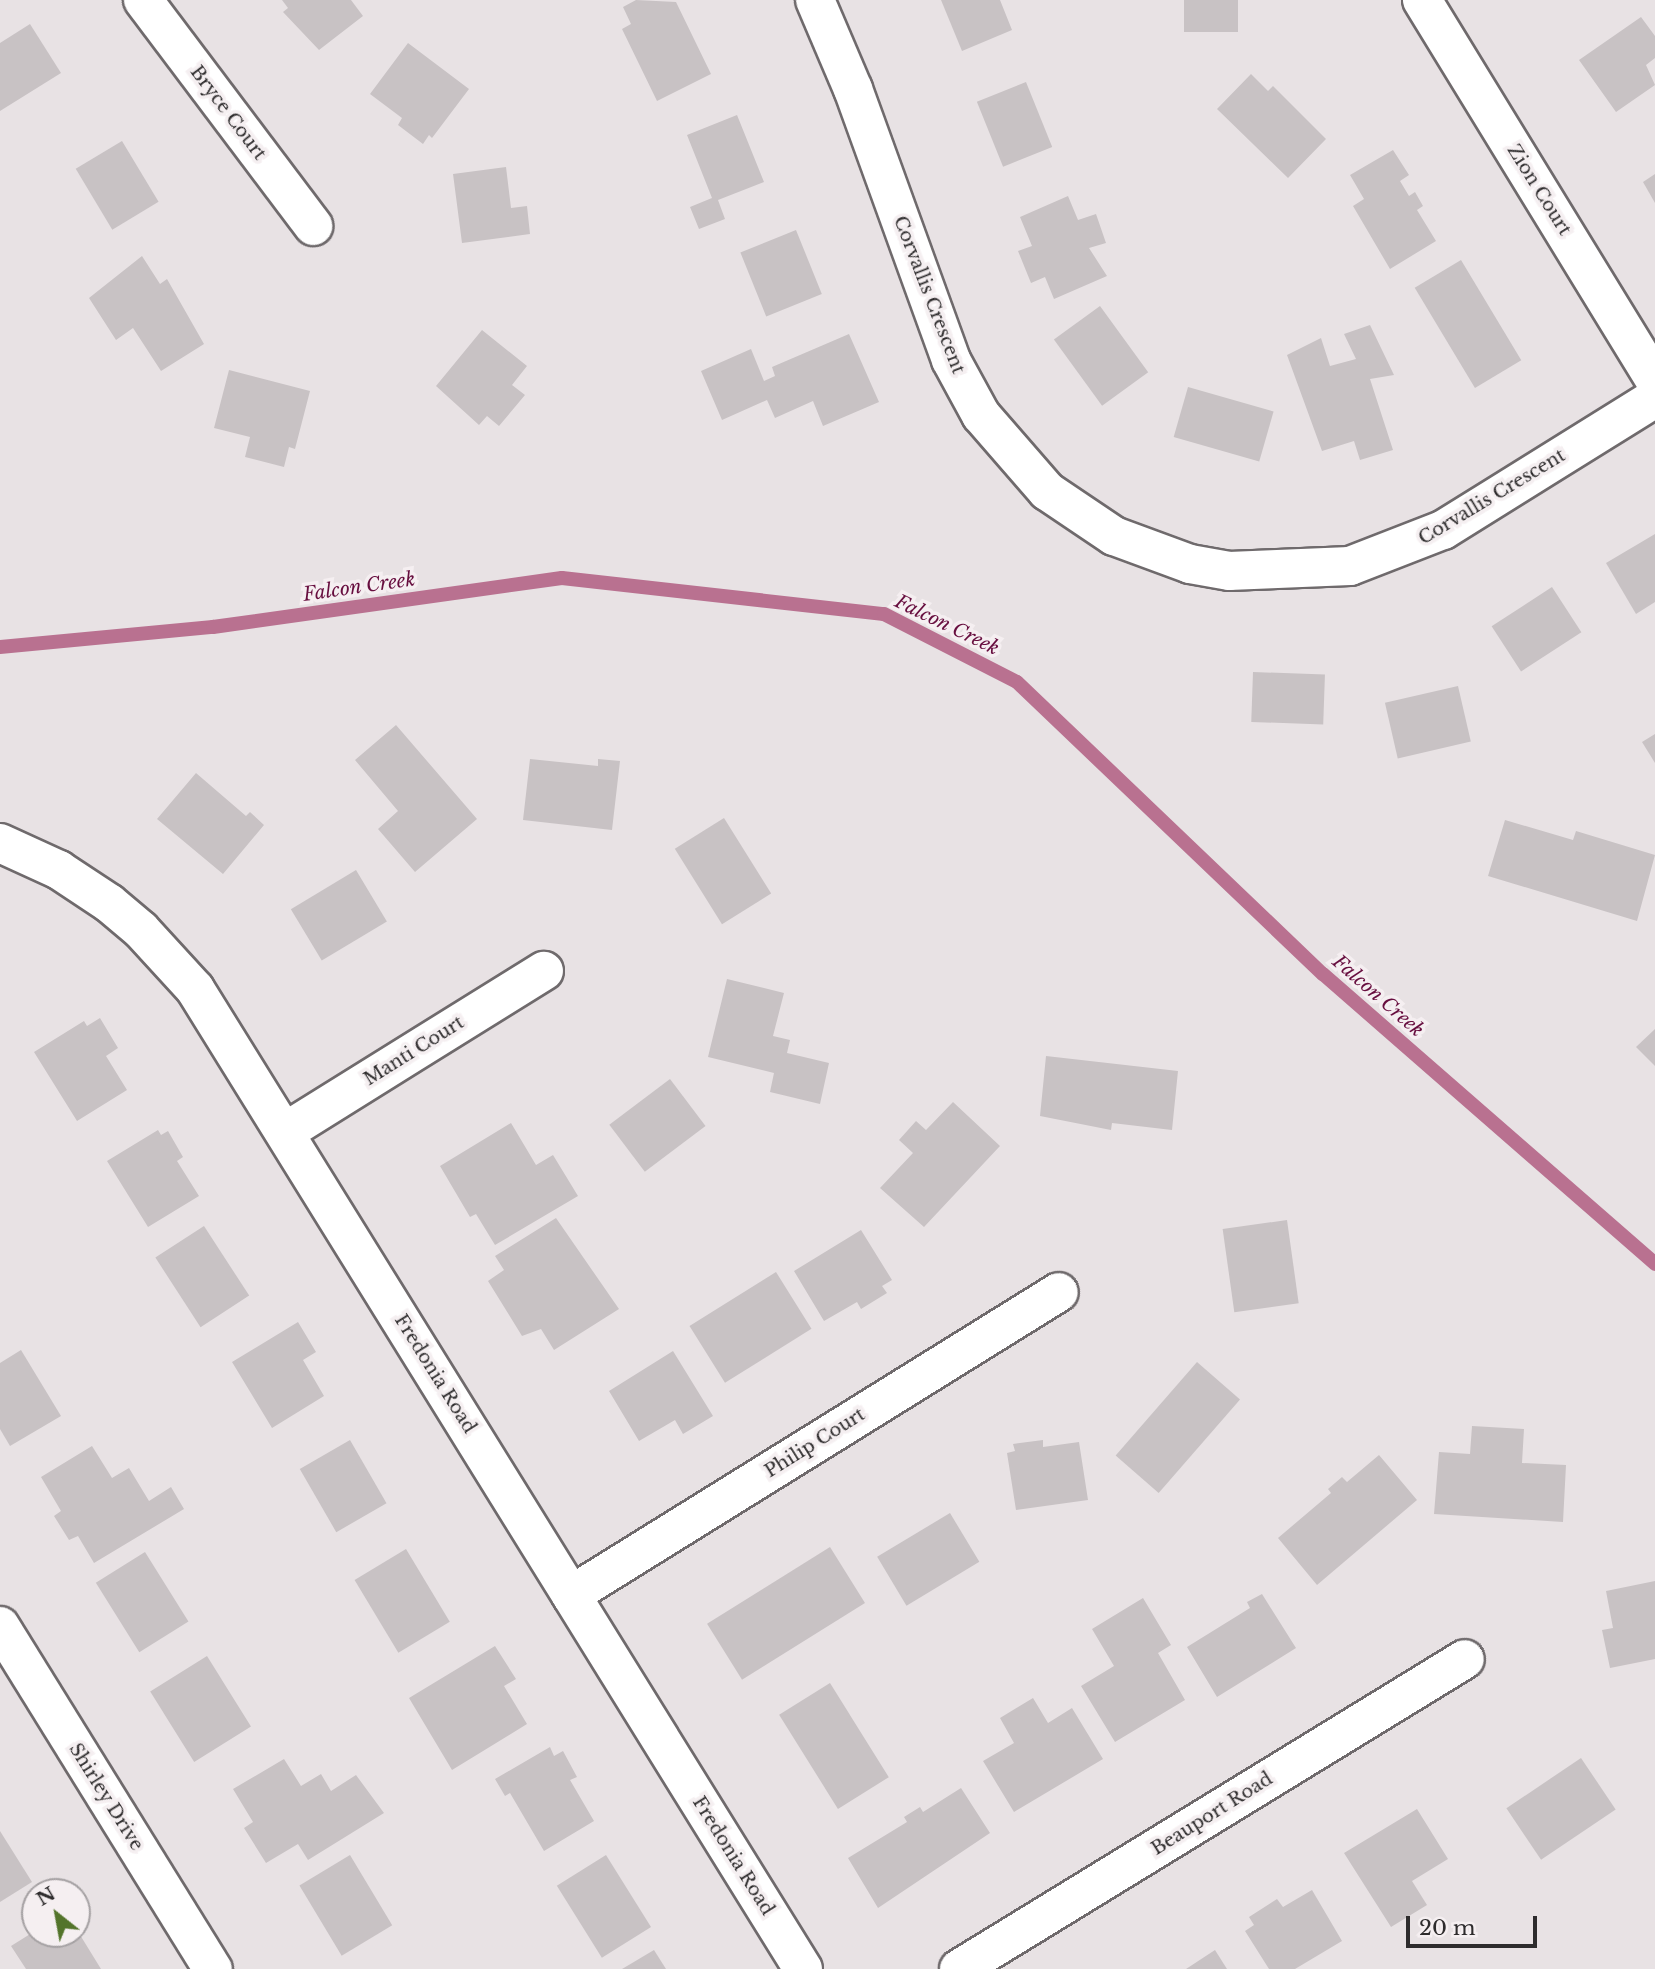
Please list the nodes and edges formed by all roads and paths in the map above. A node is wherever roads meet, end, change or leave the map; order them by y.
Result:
1 (143, 0) edge
2 (815, 0) edge
3 (1422, 0) edge
4 (313, 226) dead end
5 (1655, 380) edge
6 (1655, 398) edge
7 (0, 843) edge
8 (544, 971) dead end
9 (285, 1132) junction
10 (1059, 1292) dead end
11 (571, 1595) junction
12 (0, 1626) edge
13 (1465, 1659) dead end
14 (213, 1969) edge
15 (803, 1969) edge
16 (959, 1969) edge

1 - 4 street, Bryce Court
2 - 6 street, Corvallis Crescent
3 - 5 street, Zion Court
7 - 9 street, Fredonia Road
8 - 9 street, Manti Court
9 - 11 street, Fredonia Road
10 - 11 street, Philip Court
11 - 15 street, Fredonia Road
12 - 14 street, Shirley Drive
13 - 16 street, Beauport Road

